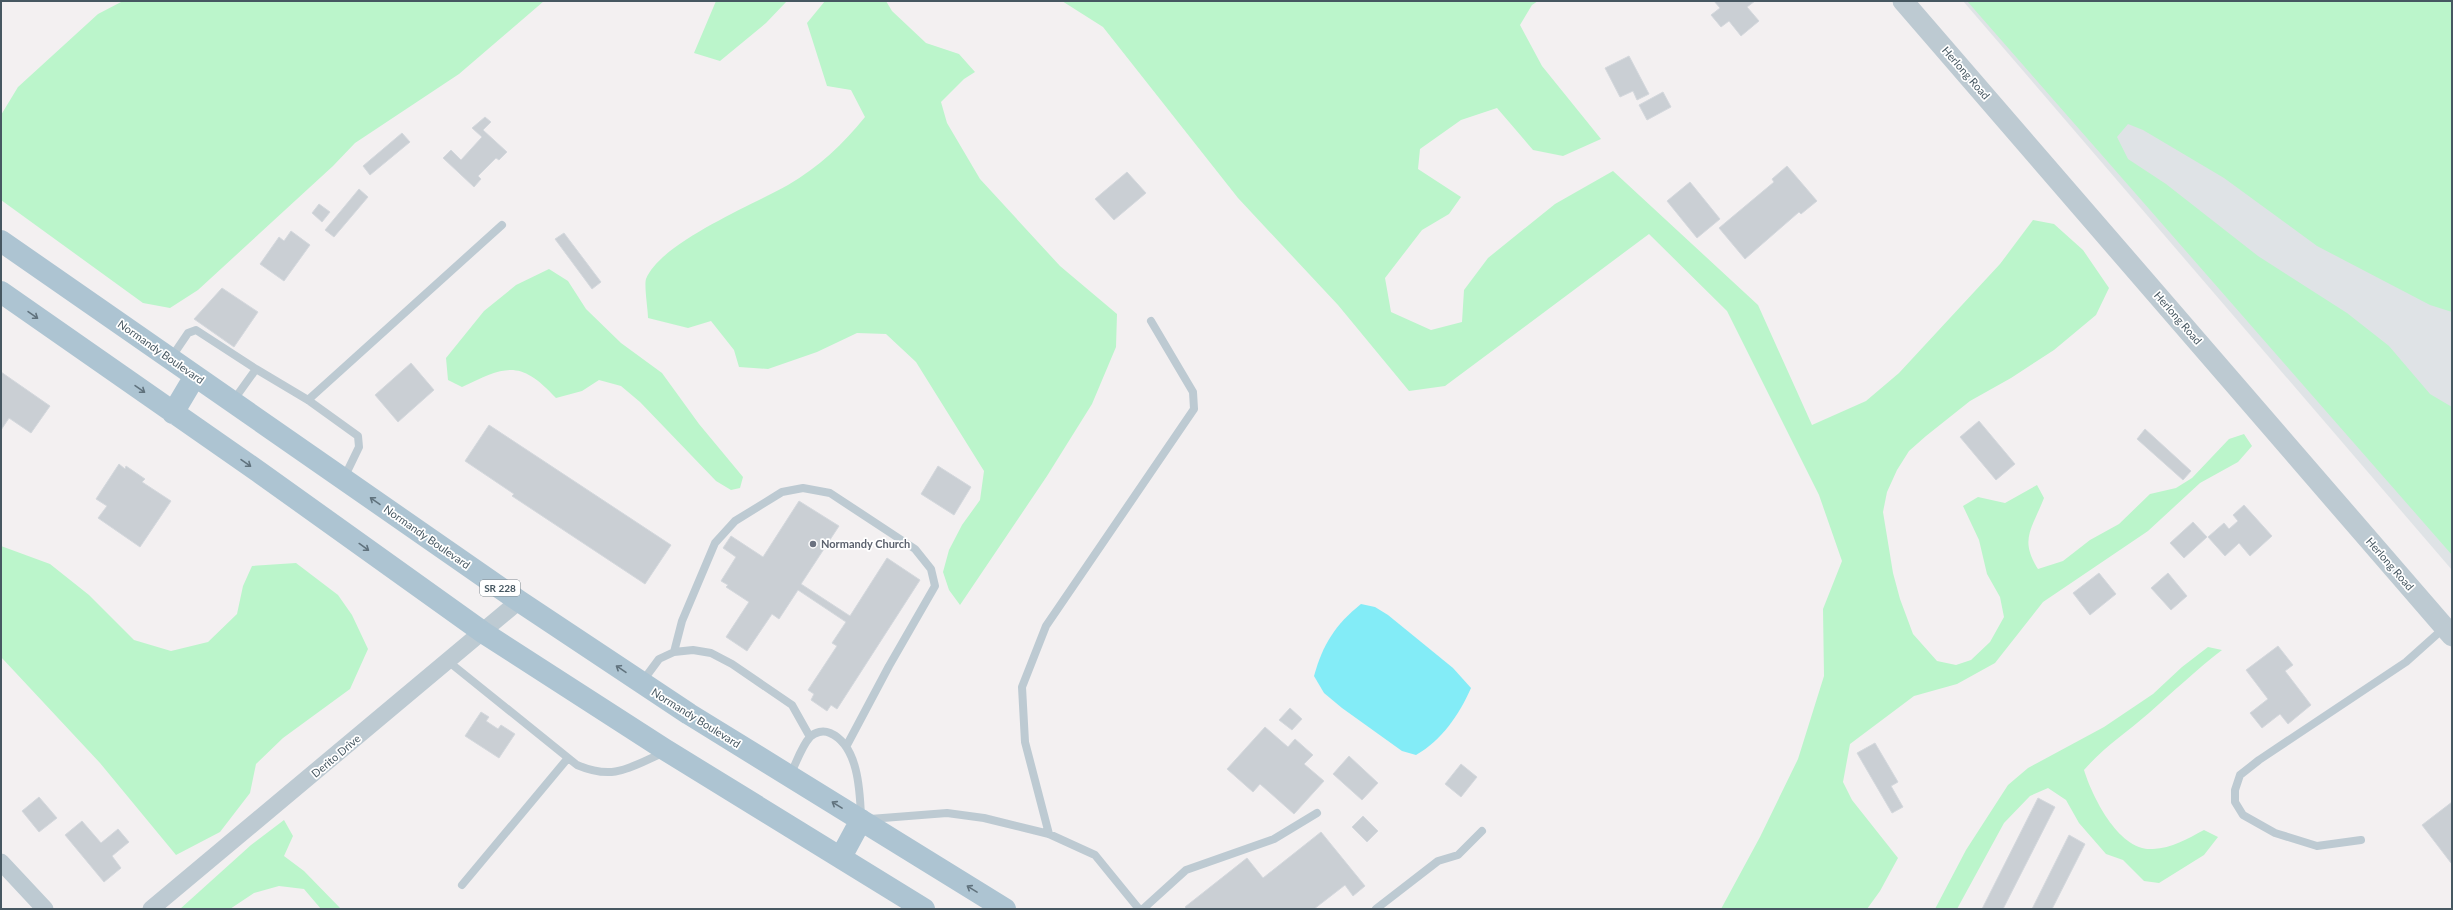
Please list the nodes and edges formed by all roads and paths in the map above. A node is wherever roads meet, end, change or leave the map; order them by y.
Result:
1 (1903, 1) edge
2 (502, 225) dead end
3 (1, 240) edge
4 (1, 292) edge
5 (1151, 321) dead end
6 (170, 359) junction
7 (256, 369) junction
8 (195, 376) junction
9 (308, 400) junction
10 (232, 402) junction
11 (173, 413) junction
12 (344, 479) junction
13 (519, 601) junction
14 (2448, 632) edge
15 (484, 633) junction
16 (674, 652) junction
17 (449, 662) junction
18 (642, 683) junction
19 (810, 737) junction
20 (847, 745) junction
21 (668, 751) junction
22 (568, 758) junction
23 (790, 776) junction
24 (1317, 813) dead end
25 (861, 820) junction
26 (1482, 831) dead end
27 (1049, 834) junction
28 (2361, 840) dead end
29 (841, 857) junction
30 (1, 862) edge
31 (462, 885) dead end
32 (44, 909) edge
33 (151, 909) edge
34 (924, 909) edge
35 (1005, 909) edge
36 (1139, 909) edge
37 (1143, 909) edge
38 (1376, 909) edge

1 - 14 street, Herlong Road
2 - 9 lane
3 - 6 main road, Normandy Boulevard / SR 228
4 -> 11 main road
5 - 27 lane
6 - 7 lane
6 - 8 main road, Normandy Boulevard / SR 228
7 - 9 lane
7 - 10 lane
8 - 10 main road, Normandy Boulevard / SR 228
8 - 11 main road
9 - 12 lane
10 - 12 main road, Normandy Boulevard / SR 228
11 -> 15 main road
13 -> 12 main road, Normandy Boulevard / SR 228
13 - 15 street, Derito Drive
18 -> 13 main road, Normandy Boulevard / SR 228
14 - 28 lane
15 - 17 street, Derito Drive
15 - 21 main road
16 - 18 lane
16 - 19 lane
16 - 20 lane
17 - 22 lane
17 - 33 street, Derito Drive
18 - 23 main road, Normandy Boulevard / SR 228
19 - 20 lane
19 - 23 lane
20 - 25 lane
21 - 22 lane
21 - 29 main road
22 - 31 lane
25 -> 23 main road, Normandy Boulevard / SR 228
24 - 37 lane
25 - 27 lane
25 - 29 main road
35 -> 25 main road, Normandy Boulevard / SR 228
26 - 38 lane
27 - 36 lane
29 - 34 main road
30 - 32 street

